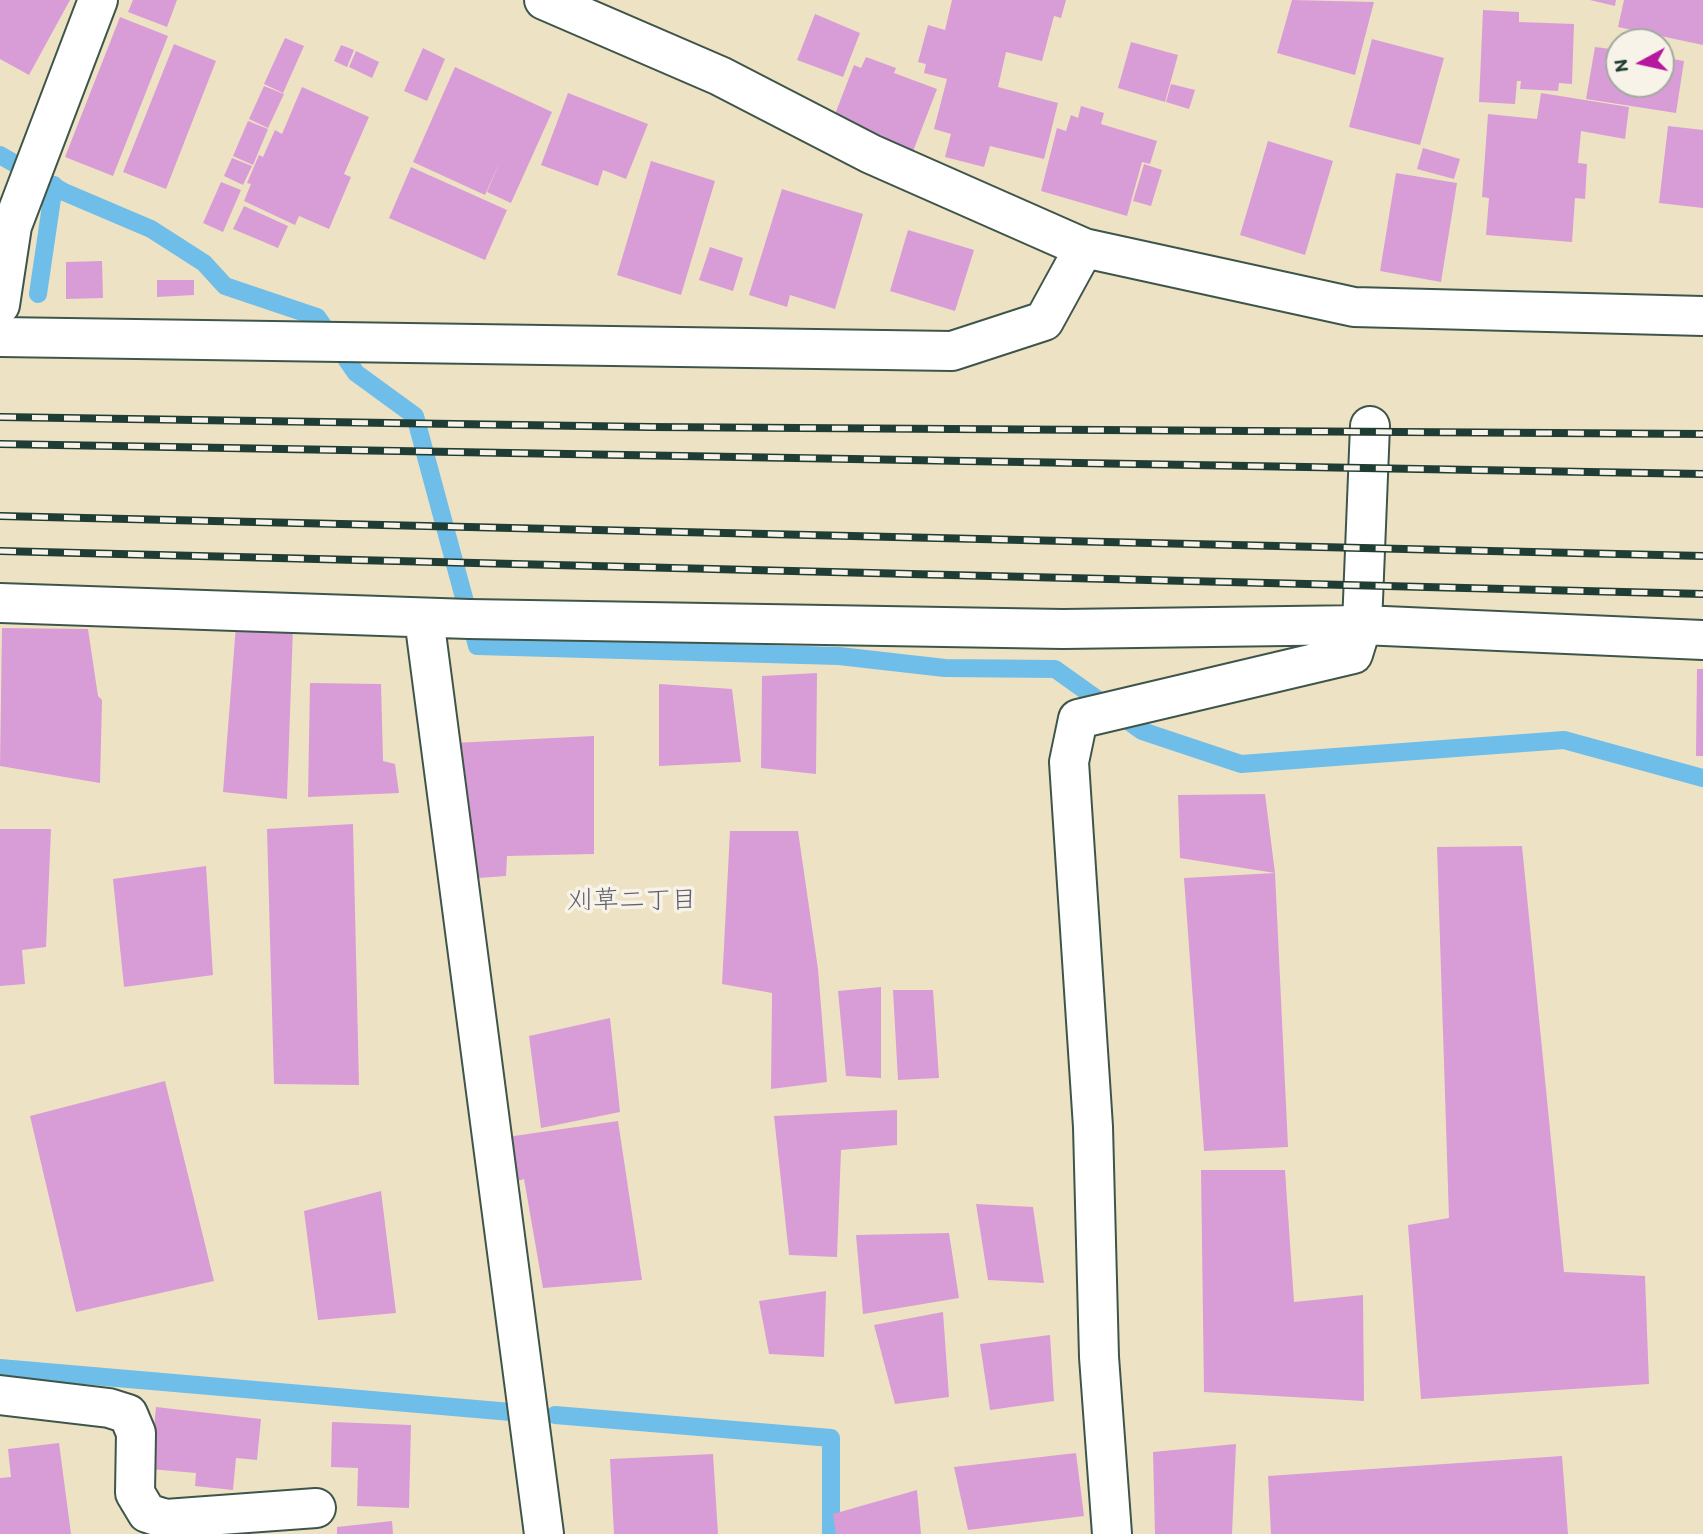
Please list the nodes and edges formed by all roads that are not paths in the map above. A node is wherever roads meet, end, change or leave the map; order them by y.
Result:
1 (98, 0) edge
2 (544, 0) edge
3 (6, 225) edge
4 (1084, 248) junction
5 (0, 305) edge
6 (1703, 316) edge
7 (0, 337) edge
8 (1370, 426) dead end
9 (0, 603) edge
10 (424, 618) junction
11 (1362, 625) junction
12 (1703, 640) edge
13 (0, 1395) edge
14 (316, 1508) dead end
15 (544, 1534) edge
16 (1112, 1534) edge

1 - 3 street
2 - 4 street
3 - 5 street
4 - 6 street
4 - 7 street
8 - 11 street
9 - 10 street
10 - 11 street
10 - 15 street
11 - 12 street
11 - 16 street
13 - 14 street

